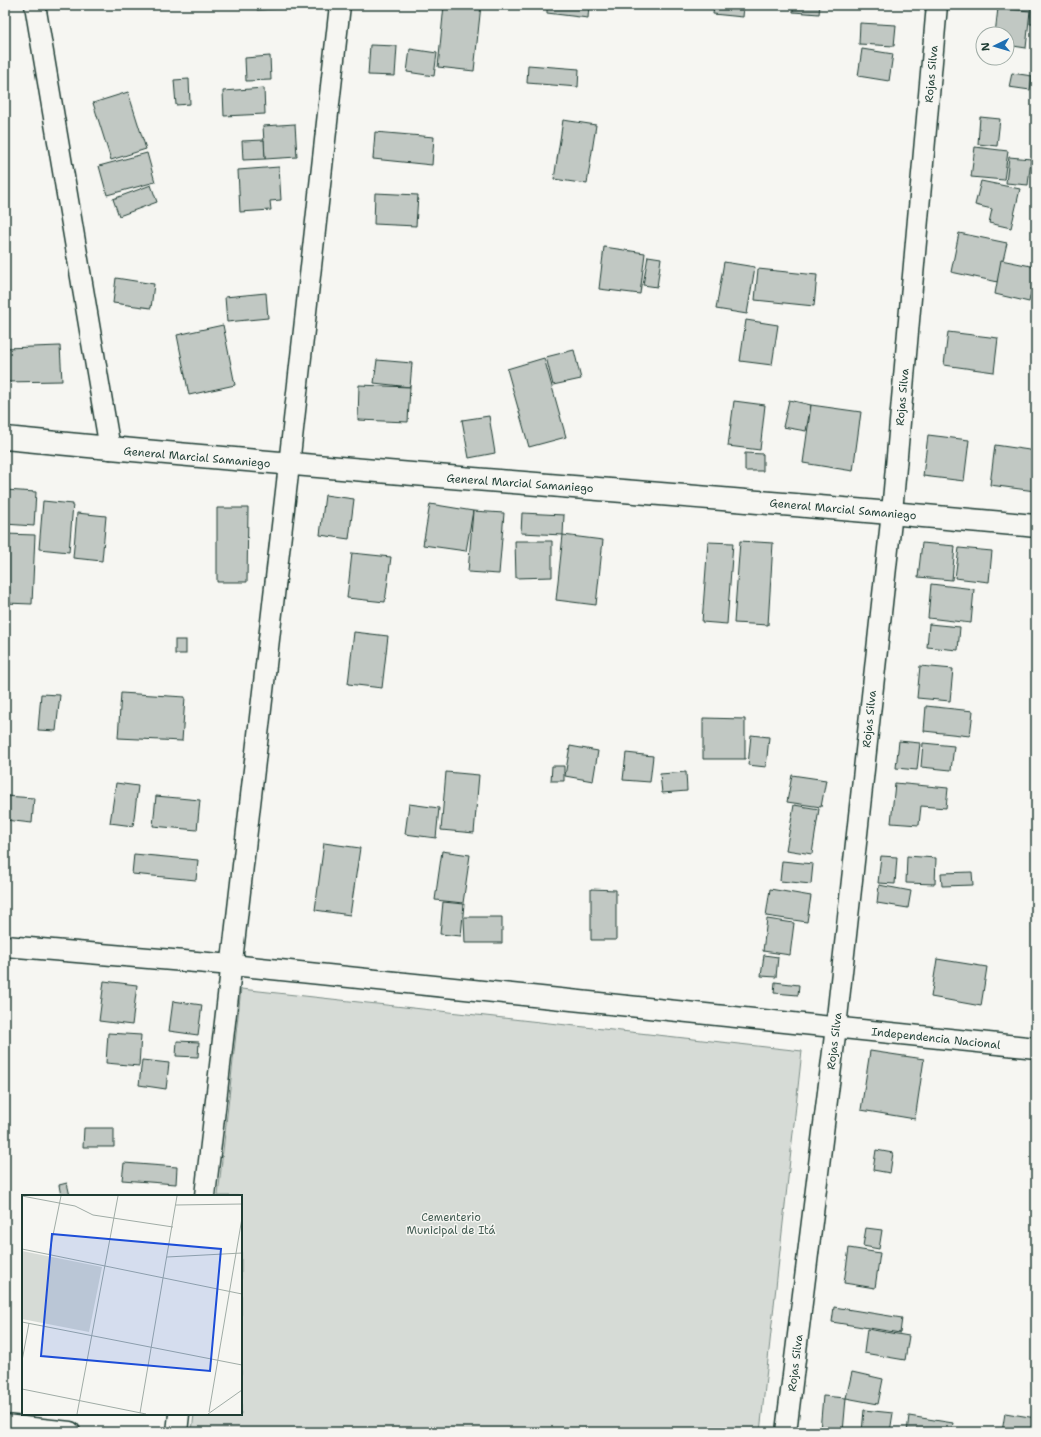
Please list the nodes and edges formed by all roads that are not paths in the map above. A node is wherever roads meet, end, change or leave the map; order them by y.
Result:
1 (35, 5) edge
2 (340, 5) edge
3 (937, 5) edge
4 (5, 438) edge
5 (110, 449) junction
6 (289, 465) junction
7 (892, 512) junction
8 (1036, 526) edge
9 (5, 946) edge
10 (232, 965) junction
11 (836, 1027) junction
12 (1036, 1048) edge
13 (205, 1195) edge
14 (179, 1415) edge
15 (5, 1424) edge
16 (70, 1432) edge
17 (177, 1432) edge
18 (786, 1432) edge

1 - 5 street
2 - 6 street
3 - 7 street, Rojas Silva
4 - 5 main road, General Marcial Samaniego
5 - 6 main road, General Marcial Samaniego
6 - 7 main road, General Marcial Samaniego
6 - 10 street
7 - 8 main road, General Marcial Samaniego
7 - 11 street, Rojas Silva
9 - 10 street, Independencia Nacional
10 - 11 street, Independencia Nacional
10 - 13 street
11 - 12 street, Independencia Nacional
11 - 18 street, Rojas Silva
14 - 17 street
15 - 16 street

